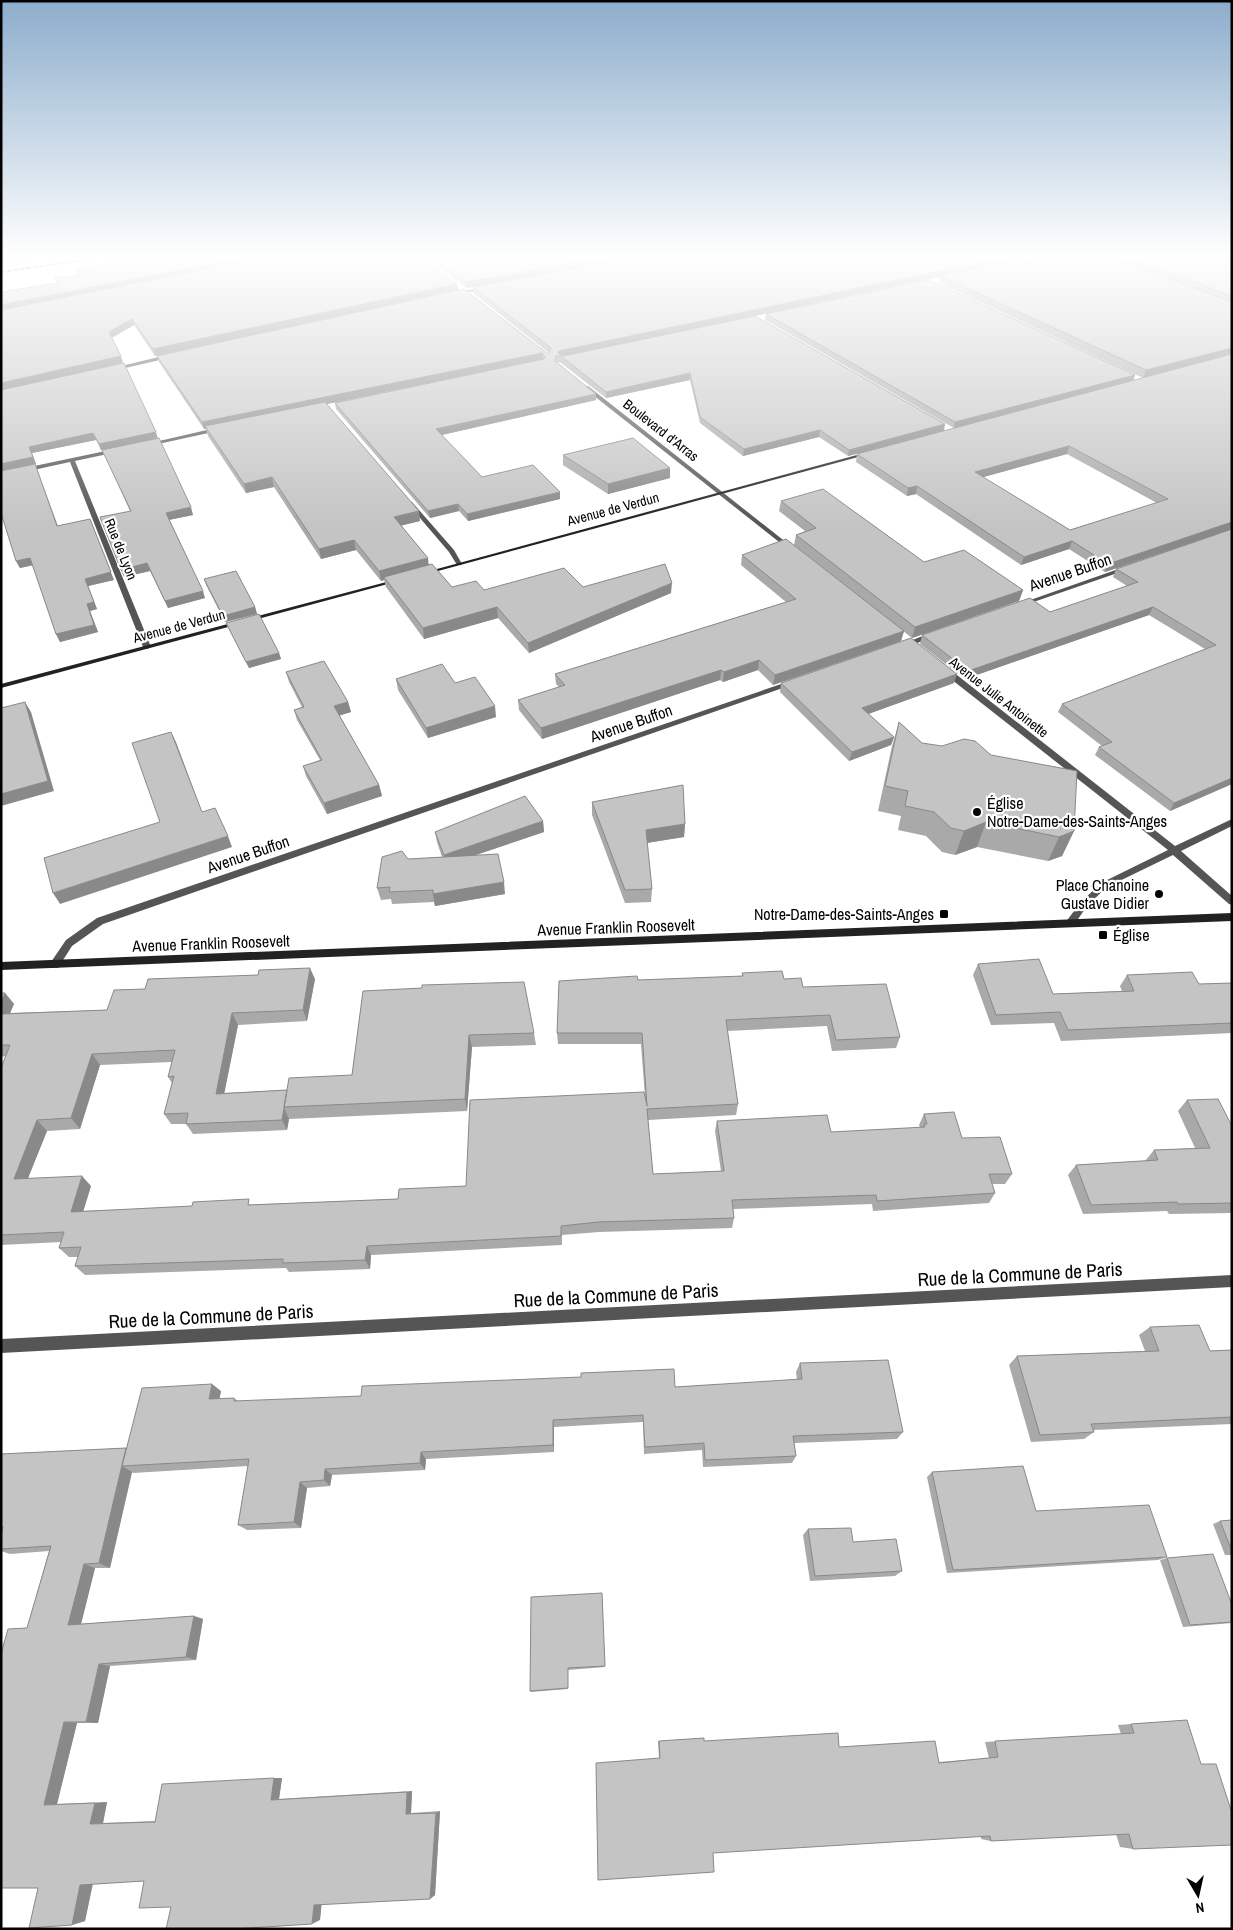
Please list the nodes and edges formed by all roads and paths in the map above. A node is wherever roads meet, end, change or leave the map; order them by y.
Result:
1 (174, 355) edge
2 (107, 370) edge
3 (580, 382) edge
4 (224, 428) edge
5 (139, 446) edge
6 (120, 450) edge
7 (876, 452) edge
8 (72, 460) junction
9 (1, 475) edge
10 (720, 494) junction
11 (408, 500) edge
12 (795, 551) edge
13 (459, 564) junction
14 (1138, 564) edge
15 (421, 574) edge
16 (402, 579) edge
17 (1008, 609) edge
18 (942, 632) edge
19 (900, 634) edge
20 (910, 642) junction
21 (147, 647) junction
22 (897, 647) edge
23 (921, 651) edge
24 (937, 663) edge
25 (803, 679) edge
26 (1, 686) edge
27 (1232, 822) edge
28 (1174, 850) junction
29 (1232, 902) edge
30 (1232, 917) edge
31 (1071, 922) junction
32 (54, 964) junction
33 (1, 966) edge
34 (1232, 1281) edge
35 (1, 1346) edge

1 - 2 street
3 - 10 street, Boulevard d'Arras
4 - 5 street
6 - 8 street
7 - 10 street, Avenue de Verdun
8 - 9 street
8 - 21 street, Rue de Lyon
10 - 12 street
10 - 13 street, Avenue de Verdun
11 - 13 street
13 - 15 street, Avenue de Verdun
14 - 17 street, Avenue Buffon
16 - 21 street, Avenue de Verdun
18 - 20 street
19 - 20 street
20 - 22 street
20 - 23 street
21 - 26 street, Avenue de Verdun
24 - 28 street, Avenue Julie Antoinette
25 - 32 street, Avenue Buffon
27 - 28 street
28 - 29 street, Avenue Julie Antoinette
28 - 31 street
30 - 31 street, Avenue Franklin Roosevelt
31 - 32 street, Avenue Franklin Roosevelt
32 - 33 street, Avenue Franklin Roosevelt
34 - 35 street, Rue de la Commune de Paris

